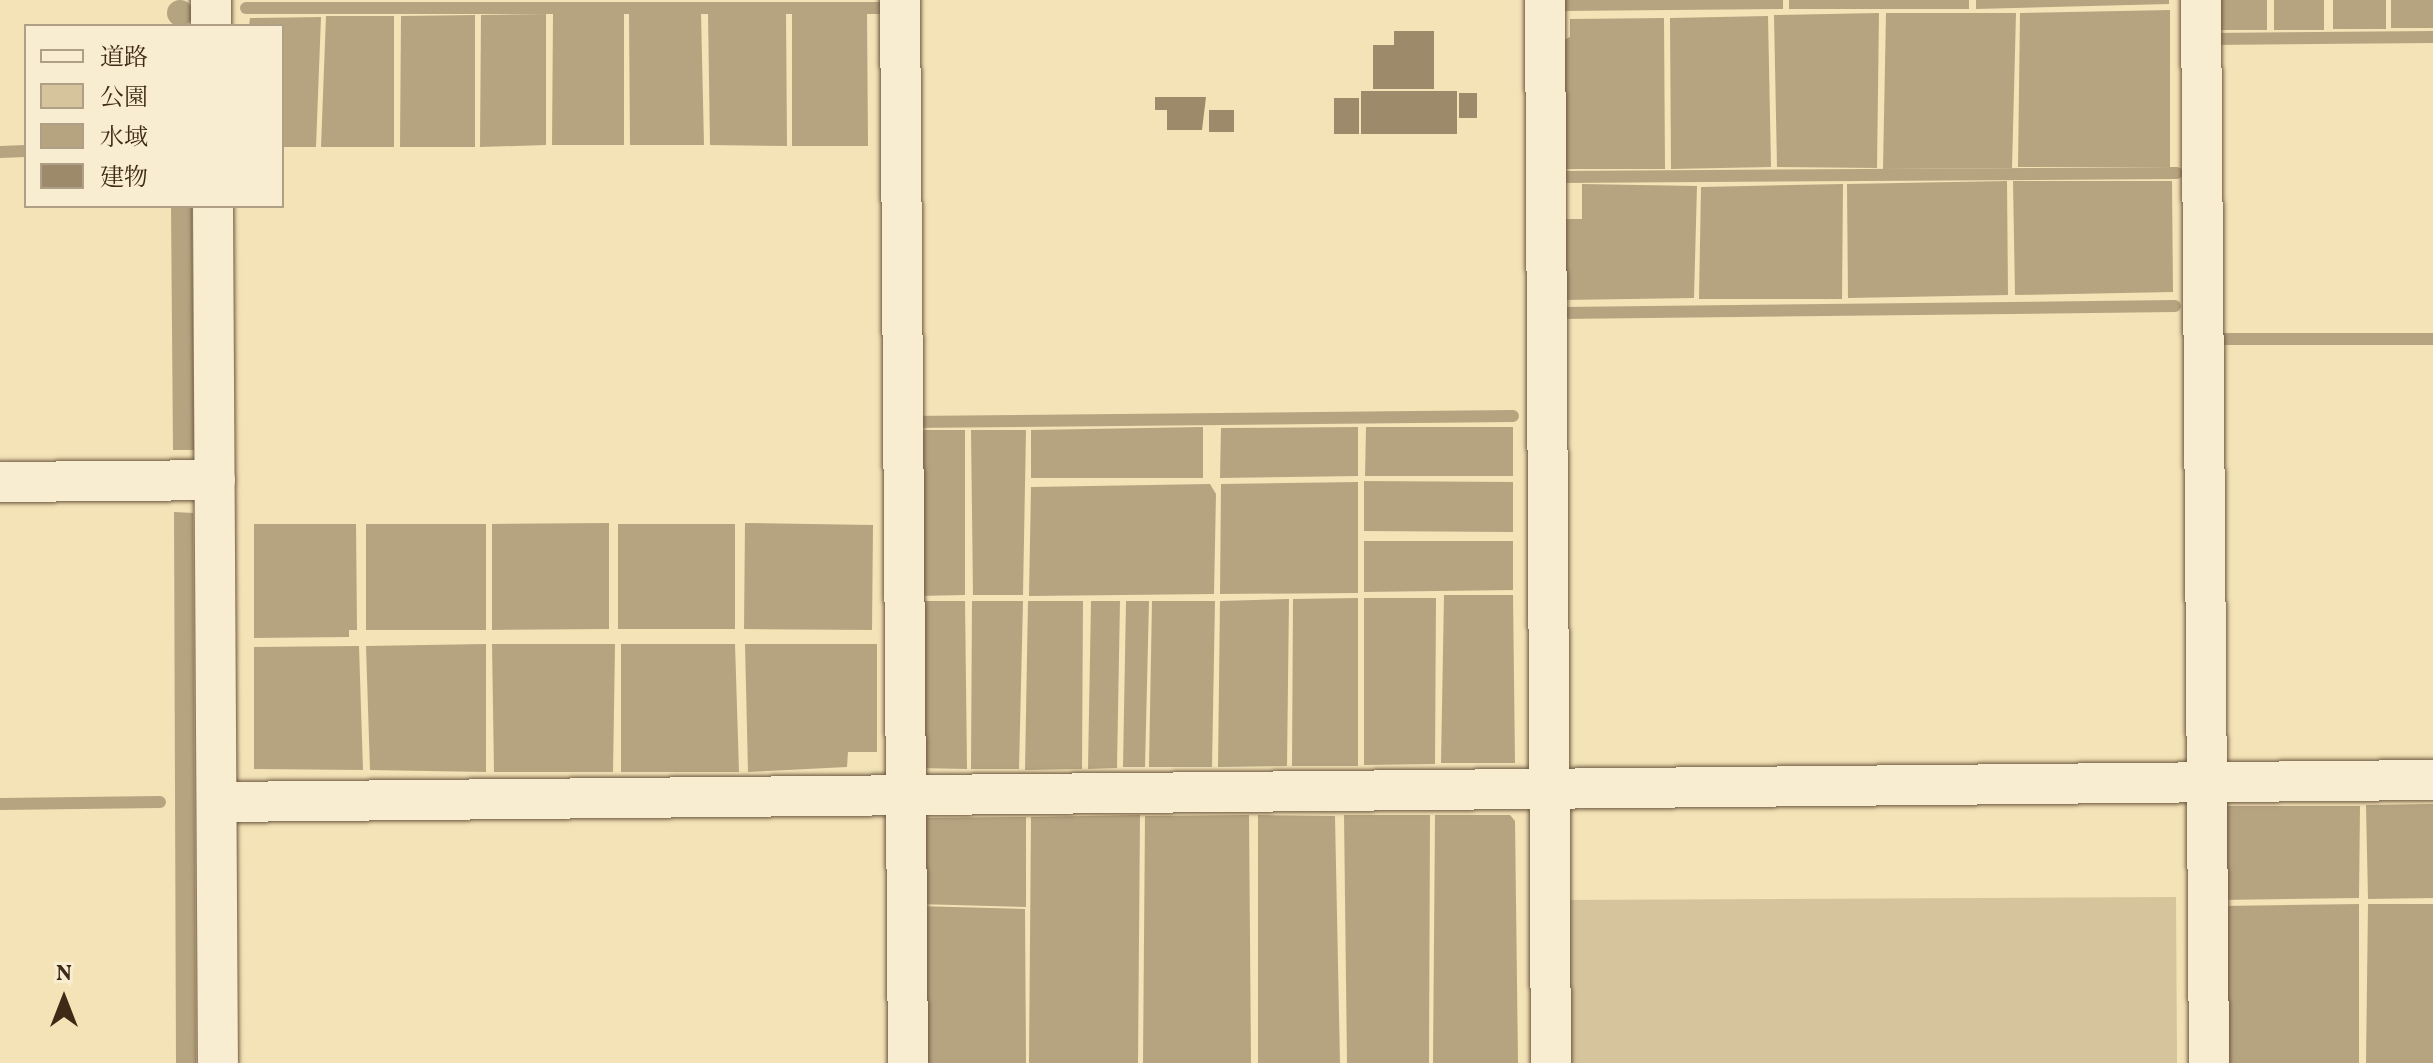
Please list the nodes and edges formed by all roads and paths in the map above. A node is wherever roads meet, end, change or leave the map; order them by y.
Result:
1 (211, 0) edge
2 (900, 0) edge
3 (1545, 0) edge
4 (2201, 0) edge
5 (211, 24) edge
6 (213, 208) edge
7 (215, 480) junction
8 (0, 482) edge
9 (2433, 780) edge
10 (2207, 782) junction
11 (1551, 788) junction
12 (905, 795) junction
13 (219, 802) junction
14 (218, 1063) edge
15 (908, 1063) edge
16 (1551, 1063) edge
17 (2209, 1063) edge

1 - 5 street
2 - 12 street
3 - 11 street
4 - 10 street
6 - 7 street
7 - 8 street
7 - 13 street
9 - 10 street
10 - 11 street
10 - 17 street
11 - 12 street
11 - 16 street
12 - 13 street
12 - 15 street
13 - 14 street

